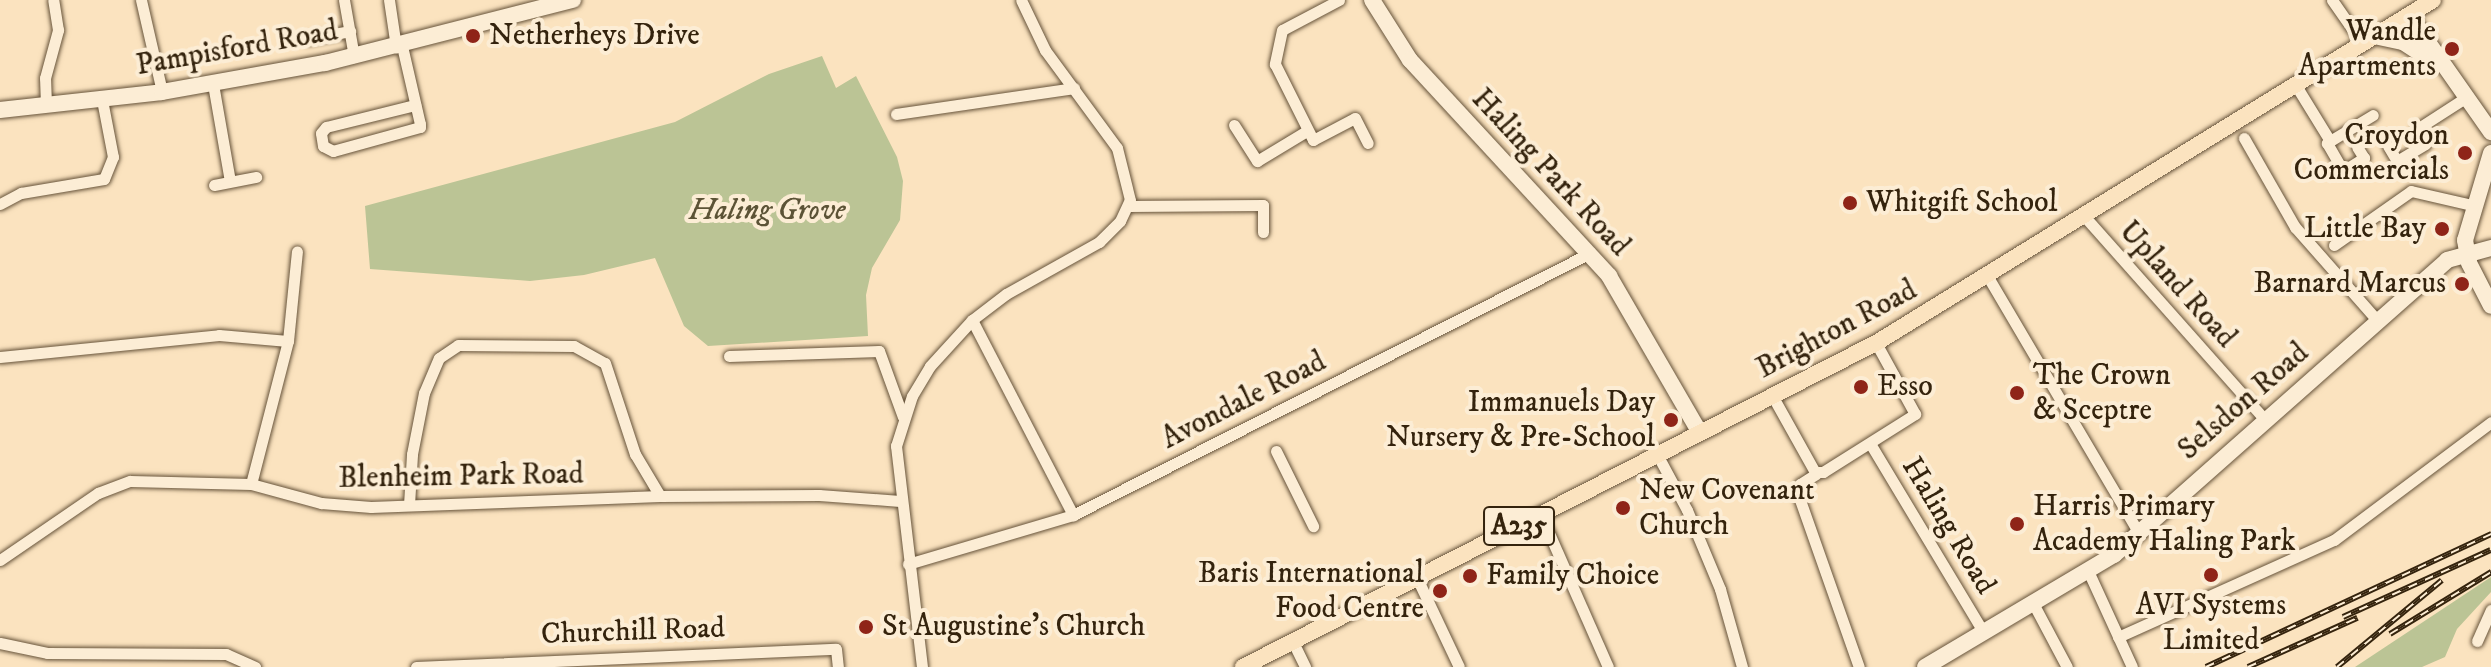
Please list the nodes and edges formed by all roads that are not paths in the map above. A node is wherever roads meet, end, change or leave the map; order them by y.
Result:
1 (53, 0) edge
2 (141, 0) edge
3 (344, 0) edge
4 (389, 0) edge
5 (573, 0) edge
6 (1021, 0) edge
7 (1339, 0) edge
8 (1372, 0) edge
9 (2332, 0) edge
10 (2433, 0) edge
11 (2409, 15) junction
12 (350, 31) junction
13 (307, 39) dead end
14 (2368, 39) junction
15 (399, 46) junction
16 (354, 57) junction
17 (2448, 74) junction
18 (213, 84) junction
19 (2295, 84) junction
20 (1074, 88) junction
21 (162, 92) junction
22 (2465, 98) junction
23 (102, 100) junction
24 (46, 105) junction
25 (415, 105) junction
26 (0, 110) edge
27 (896, 114) dead end
28 (2373, 115) dead end
29 (1234, 125) dead end
30 (1305, 132) junction
31 (2491, 132) edge
32 (2244, 138) dead end
33 (2330, 141) junction
34 (1368, 143) dead end
35 (2388, 146) dead end
36 (2357, 147) dead end
37 (2491, 153) edge
38 (256, 177) dead end
39 (230, 181) junction
40 (214, 185) dead end
41 (0, 204) edge
42 (2472, 205) junction
43 (1128, 206) junction
44 (2085, 217) junction
45 (1263, 232) dead end
46 (2334, 245) dead end
47 (2491, 248) edge
48 (297, 251) dead end
49 (2466, 251) junction
50 (1590, 253) junction
51 (1988, 277) junction
52 (2491, 306) edge
53 (972, 320) junction
54 (2378, 321) junction
55 (288, 341) junction
56 (1876, 343) junction
57 (729, 356) dead end
58 (0, 357) edge
59 (1773, 397) junction
60 (903, 417) junction
61 (2265, 420) junction
62 (2491, 422) edge
63 (1700, 433) junction
64 (1871, 445) junction
65 (1276, 451) dead end
66 (1658, 456) junction
67 (1816, 474) junction
68 (251, 484) junction
69 (660, 496) junction
70 (900, 501) junction
71 (409, 505) junction
72 (1073, 515) junction
73 (1541, 515) junction
74 (1313, 526) dead end
75 (2138, 532) junction
76 (0, 560) edge
77 (908, 564) junction
78 (2089, 573) junction
79 (1417, 578) junction
80 (2034, 605) junction
81 (2491, 610) edge
82 (1984, 633) junction
83 (2118, 637) junction
84 (2477, 641) dead end
85 (1293, 642) junction
86 (0, 643) edge
87 (255, 667) edge
88 (416, 667) edge
89 (838, 667) edge
90 (922, 667) edge
91 (1243, 667) edge
92 (1305, 667) edge
93 (1459, 667) edge
94 (1608, 667) edge
95 (1742, 667) edge
96 (1859, 667) edge
97 (1925, 667) edge
98 (2067, 667) edge
99 (2132, 667) edge

1 - 24 street
2 - 21 street
3 - 12 street
4 - 15 street
5 - 15 street, Pampisford Road
6 - 20 street
7 - 30 street
8 - 50 street, Haling Park Road
9 - 14 street
10 - 11 main road, Brighton Road / A235
11 - 14 main road, Brighton Road / A235
11 - 17 street
12 - 13 street
12 - 16 street
14 - 17 street
14 - 19 main road, Brighton Road / A235
15 - 16 street, Pampisford Road
15 - 25 street
16 - 18 street, Pampisford Road
17 - 22 street
18 - 21 street, Pampisford Road
18 - 39 street
19 - 33 street
19 - 44 main road, Brighton Road / A235
20 - 27 street
20 - 43 street
21 - 23 street, Pampisford Road
22 - 31 street
22 - 35 street
23 - 24 street, Pampisford Road
23 - 41 street
24 - 26 street, Pampisford Road
25 - 25 street
28 - 33 street
29 - 30 street
30 - 34 street
32 - 54 street
33 - 36 street
37 - 42 street
38 - 39 street
39 - 40 street
42 - 46 street
42 - 49 street
43 - 45 street
43 - 53 street
44 - 51 main road, Brighton Road / A235
44 - 61 street, Upland Road
47 - 49 street
48 - 55 street
49 - 52 street
49 - 54 street, Selsdon Road
50 - 63 street, Haling Park Road
50 - 72 street, Avondale Road
51 - 56 main road, Brighton Road / A235
51 - 75 street
53 - 60 street
53 - 72 street
54 - 61 street, Selsdon Road
55 - 58 street
55 - 68 street
56 - 59 main road, Brighton Road / A235
56 - 64 street, Haling Road
57 - 60 street
59 - 63 main road, Brighton Road / A235
59 - 67 street
60 - 70 street
61 - 75 street, Selsdon Road
62 - 83 street
63 - 66 main road, Brighton Road / A235
64 - 67 street, Haling Road
64 - 82 street, Haling Road
65 - 74 street
66 - 73 main road, Brighton Road / A235
66 - 95 street
67 - 96 street
68 - 71 street, Blenheim Park Road
68 - 76 street, Blenheim Park Road
69 - 70 street, Blenheim Park Road
69 - 71 street, Blenheim Park Road
69 - 71 street
70 - 77 street
72 - 77 street, Avondale Road
73 - 79 main road, Brighton Road / A235
73 - 94 street
75 - 78 street, Selsdon Road
77 - 90 street
78 - 80 street, Selsdon Road
78 - 83 street
79 - 85 main road, Brighton Road / A235
79 - 93 street
80 - 82 street, Selsdon Road
80 - 98 street
81 - 84 street
82 - 97 street, Selsdon Road
83 - 99 street
85 - 91 main road, Brighton Road / A235
85 - 92 street
86 - 87 street
88 - 89 street, Churchill Road

